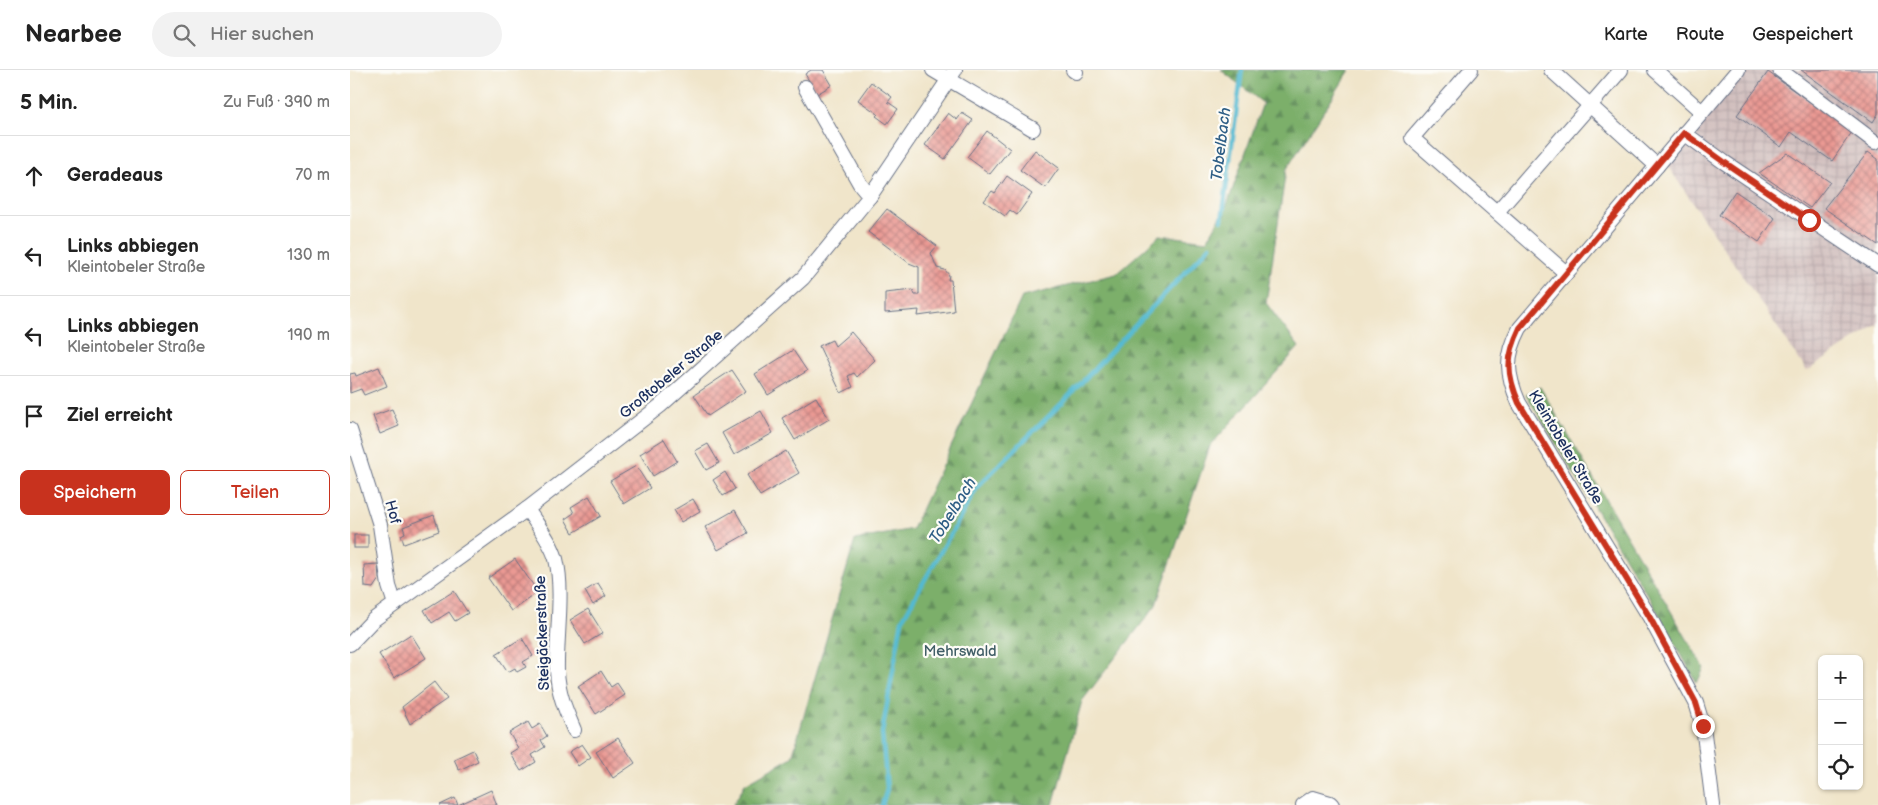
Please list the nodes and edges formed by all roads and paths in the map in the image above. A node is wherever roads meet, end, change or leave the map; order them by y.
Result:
1 (933, 70) edge
2 (1472, 70) edge
3 (1551, 70) edge
4 (1621, 70) edge
5 (1656, 70) edge
6 (1738, 70) edge
7 (1780, 70) edge
8 (951, 75) edge
9 (805, 87) dead end
10 (1590, 105) junction
11 (1702, 112) junction
12 (1033, 129) dead end
13 (1684, 133) junction
14 (1875, 142) dead end
15 (1658, 166) junction
16 (870, 196) junction
17 (1497, 212) junction
18 (1878, 265) edge
19 (1566, 273) junction
20 (350, 430) edge
21 (527, 509) junction
22 (395, 604) junction
23 (350, 644) edge
24 (574, 730) dead end
25 (1303, 805) edge
26 (1332, 805) edge
27 (1713, 805) edge

1 - 8 street
2 - 17 street
3 - 10 street
4 - 10 street
5 - 11 street
6 - 11 street, Kleintobeler Straße
7 - 14 street
8 - 12 street
8 - 16 street, Großtobeler Straße
9 - 16 street
10 - 15 street
10 - 17 street
11 - 13 street, Kleintobeler Straße
13 - 15 street, Kleintobeler Straße
13 - 18 street
15 - 19 street, Kleintobeler Straße
16 - 21 street, Großtobeler Straße
17 - 19 street
19 - 27 street, Kleintobeler Straße
20 - 22 street, Hof
21 - 22 street, Großtobeler Straße
21 - 24 street, Steigäckerstraße
22 - 23 street, Großtobeler Straße
25 - 26 street

